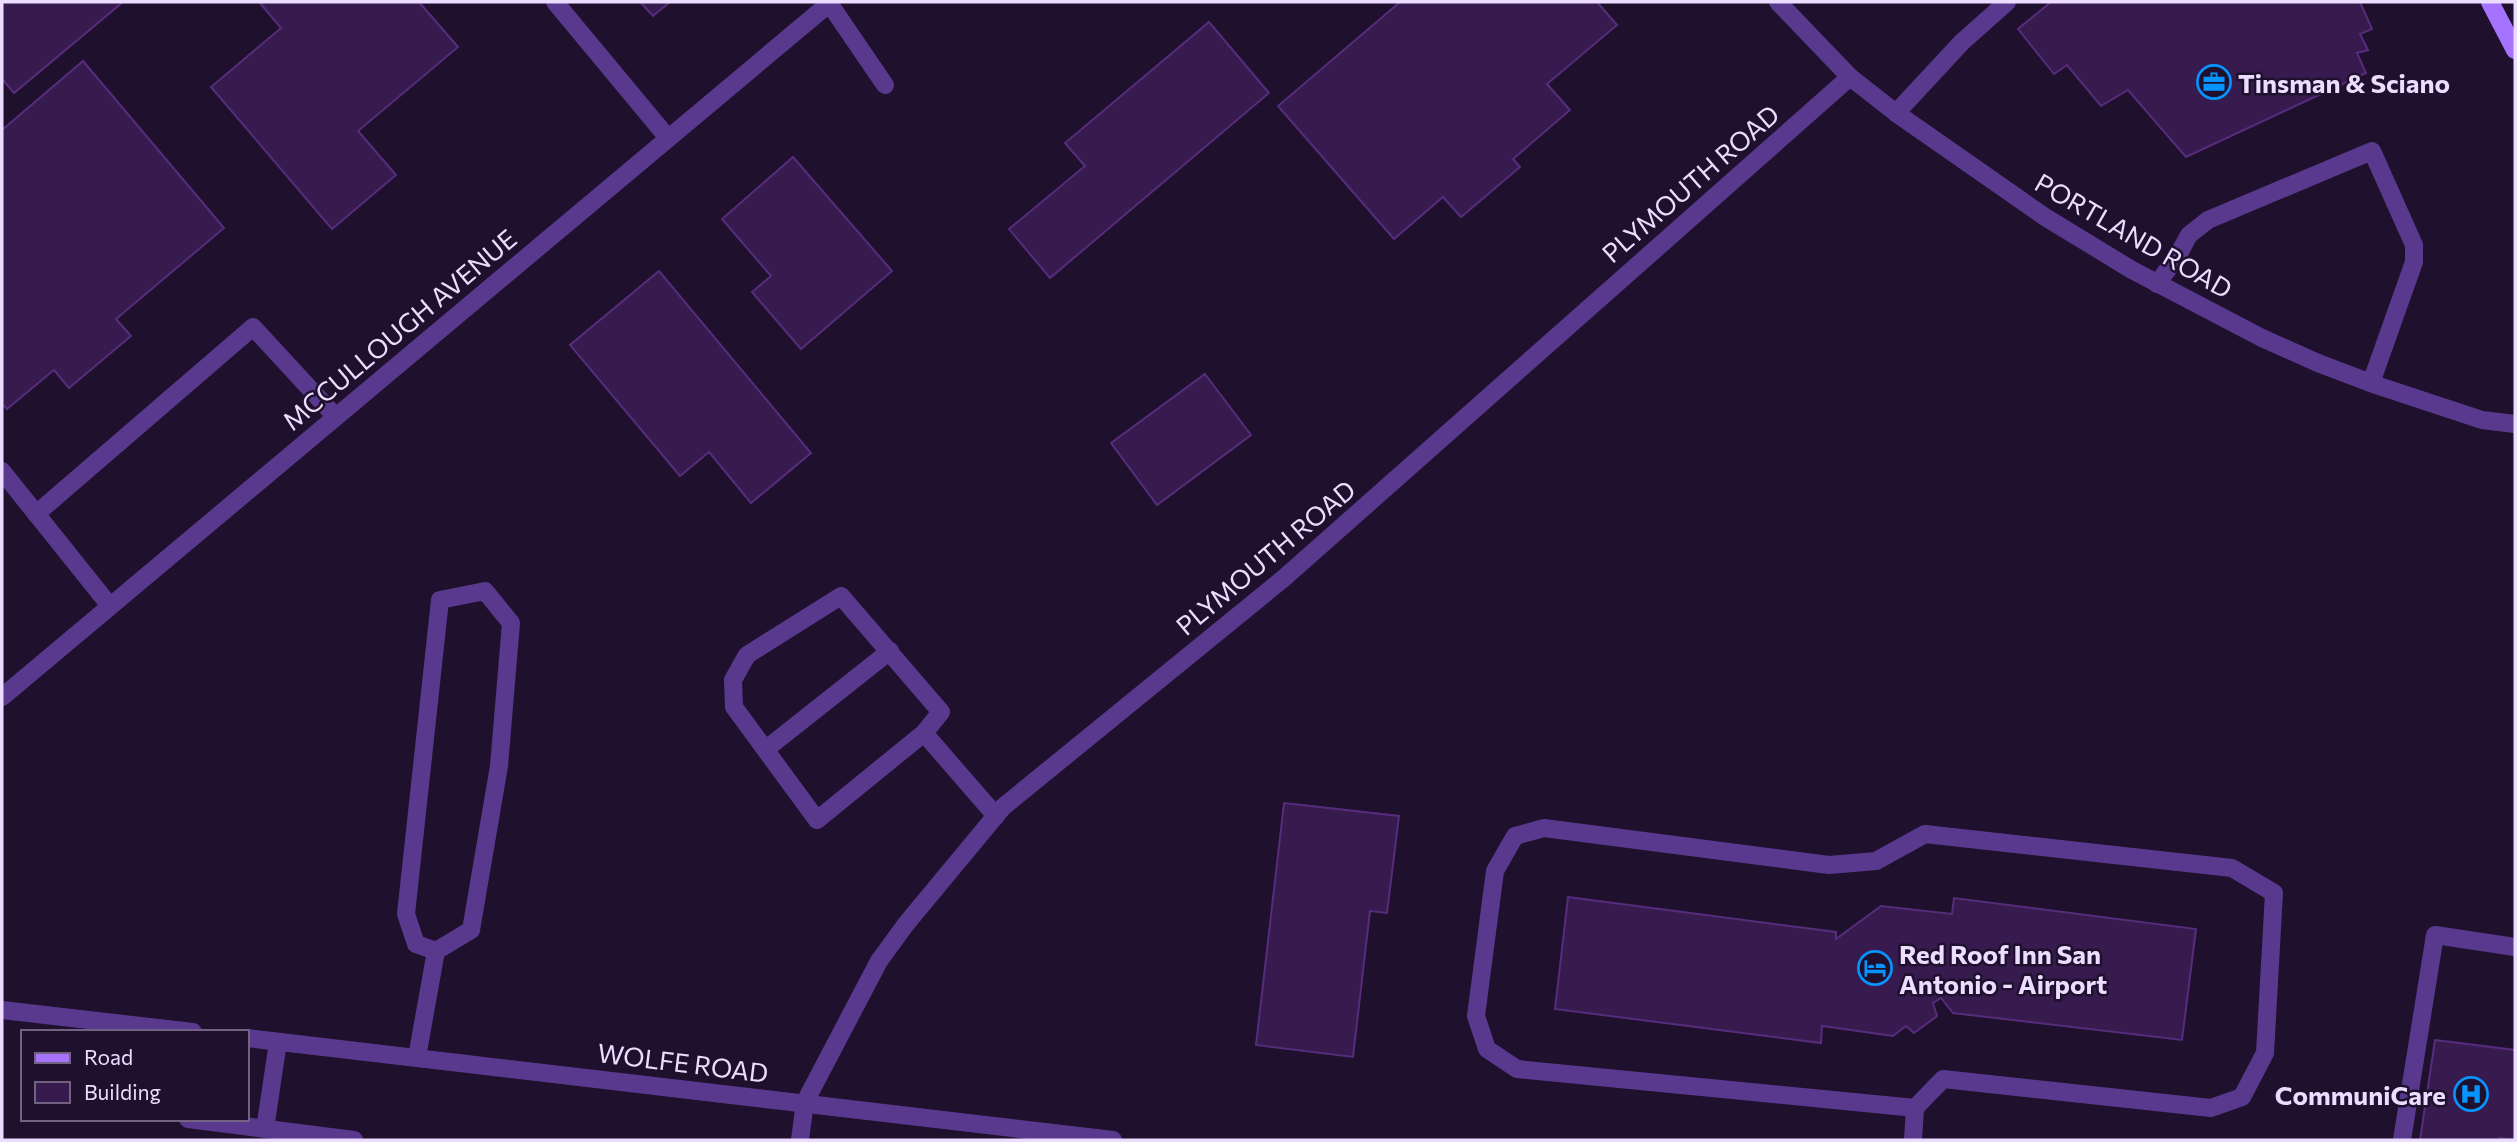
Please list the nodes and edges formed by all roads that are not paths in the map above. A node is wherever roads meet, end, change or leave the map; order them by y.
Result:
1 (555, 2) edge
2 (830, 2) edge
3 (1778, 2) edge
4 (2007, 2) edge
5 (2490, 2) edge
6 (2515, 50) edge
7 (1850, 77) junction
8 (885, 85) dead end
9 (1896, 113) junction
10 (668, 138) junction
11 (2157, 284) junction
12 (2371, 383) junction
13 (336, 417) junction
14 (2515, 424) edge
15 (2, 471) edge
16 (36, 514) junction
17 (110, 606) junction
18 (890, 651) junction
19 (2, 697) edge
20 (924, 733) junction
21 (766, 750) junction
22 (996, 816) junction
23 (2515, 947) edge
24 (436, 951) junction
25 (2, 1010) edge
26 (85, 1026) edge
27 (157, 1030) edge
28 (248, 1038) edge
29 (278, 1042) junction
30 (417, 1057) junction
31 (805, 1102) junction
32 (1915, 1108) junction
33 (203, 1121) edge
34 (265, 1129) junction
35 (354, 1140) edge
36 (800, 1140) edge
37 (1113, 1140) edge
38 (1913, 1140) edge
39 (2402, 1140) edge

1 - 10 street
2 - 8 street
2 - 10 street, MCCULLOUGH AVENUE
3 - 7 street, PORTLAND ROAD
4 - 9 street
5 - 6 main road
7 - 9 street, PORTLAND ROAD
7 - 22 street, PLYMOUTH ROAD
9 - 11 street, PORTLAND ROAD
10 - 13 street, MCCULLOUGH AVENUE
11 - 12 street, PORTLAND ROAD
11 - 12 street
12 - 14 street, PORTLAND ROAD
13 - 16 street
13 - 17 street, MCCULLOUGH AVENUE
15 - 16 street
16 - 17 street
17 - 19 street, MCCULLOUGH AVENUE
18 - 20 street
18 - 21 street
18 - 21 street
20 - 21 street
20 - 22 street
22 - 31 street, PLYMOUTH ROAD
23 - 39 street
24 - 24 street
24 - 30 street
25 - 26 street
26 - 27 street
28 - 29 street, WOLFE ROAD
29 - 30 street, WOLFE ROAD
29 - 34 street
30 - 31 street, WOLFE ROAD
31 - 36 street, PLYMOUTH ROAD
31 - 37 street, WOLFE ROAD
32 - 32 street
32 - 38 street
33 - 34 street
34 - 35 street

